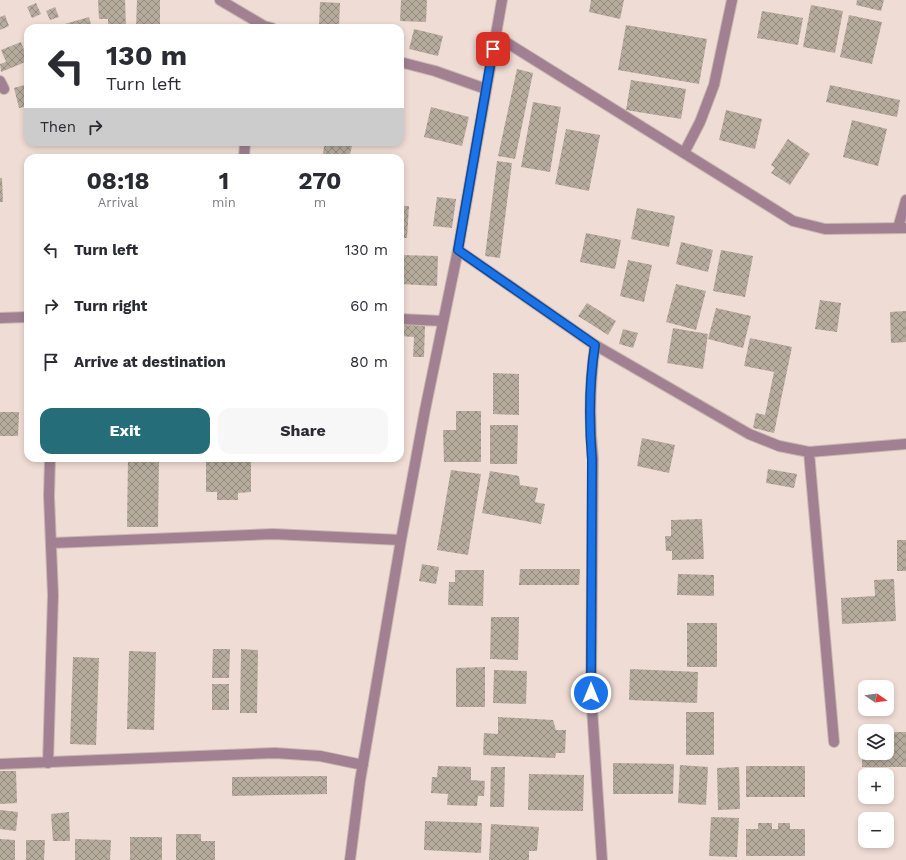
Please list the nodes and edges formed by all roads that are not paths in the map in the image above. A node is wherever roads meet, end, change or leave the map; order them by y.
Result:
1 (220, 0) edge
2 (502, 0) edge
3 (732, 0) edge
4 (261, 24) edge
5 (496, 36) junction
6 (404, 63) edge
7 (486, 89) junction
8 (684, 153) junction
9 (906, 200) edge
10 (902, 228) edge
11 (458, 250) junction
12 (24, 317) edge
13 (0, 318) edge
14 (404, 318) edge
15 (443, 321) junction
16 (595, 345) junction
17 (906, 444) edge
18 (809, 452) junction
19 (50, 462) edge
20 (401, 540) junction
21 (52, 543) junction
22 (834, 742) dead end
23 (48, 763) junction
24 (0, 764) edge
25 (363, 765) junction
26 (350, 860) edge
27 (602, 860) edge

1 - 4 street
2 - 5 street
3 - 8 street
5 - 7 street
5 - 8 street
6 - 7 street
7 - 11 street
8 - 10 street
9 - 10 street
11 - 15 street
11 - 16 street
12 - 13 street
14 - 15 street
15 - 20 street
16 - 18 street
16 - 27 street
17 - 18 street
18 - 22 street
19 - 21 street
20 - 21 street
20 - 25 street
21 - 23 street
23 - 24 street
23 - 25 street
25 - 26 street

